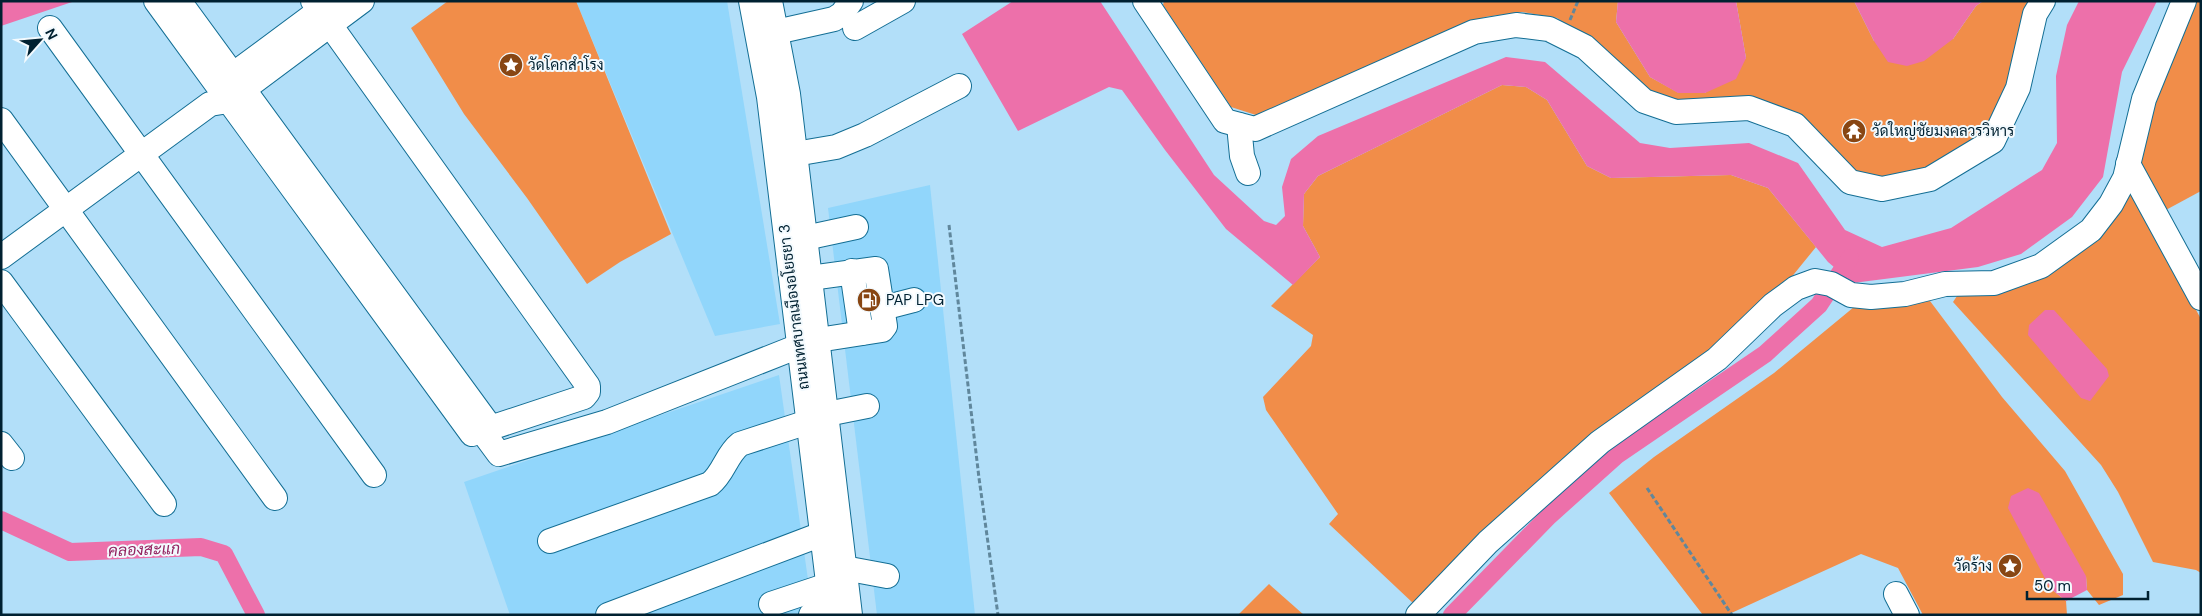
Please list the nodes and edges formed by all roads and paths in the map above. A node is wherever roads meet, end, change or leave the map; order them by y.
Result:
1 (362, 1) edge
2 (751, 1) edge
3 (770, 1) edge
4 (850, 1) edge
5 (1145, 1) edge
6 (2043, 1) edge
7 (2184, 1) edge
8 (895, 3) edge
9 (171, 7) edge
10 (324, 10) edge
11 (50, 28) dead end
12 (855, 28) dead end
13 (776, 32) junction
14 (959, 86) dead end
15 (226, 91) junction
16 (1, 120) edge
17 (1239, 125) junction
18 (142, 154) junction
19 (795, 154) junction
20 (2128, 164) junction
21 (1248, 173) dead end
22 (66, 210) junction
23 (949, 225) dead end
24 (856, 227) dead end
25 (805, 238) junction
26 (1, 257) edge
27 (852, 272) junction
28 (810, 278) junction
29 (1, 282) edge
30 (2201, 298) edge
31 (914, 300) dead end
32 (882, 308) junction
33 (861, 333) junction
34 (807, 335) junction
35 (867, 406) dead end
36 (817, 418) junction
37 (486, 430) junction
38 (374, 475) dead end
39 (1647, 488) dead end
40 (275, 498) dead end
41 (164, 504) dead end
42 (822, 534) junction
43 (550, 541) dead end
44 (844, 568) junction
45 (887, 576) dead end
46 (1896, 594) dead end
47 (771, 604) dead end
48 (830, 607) edge
49 (608, 615) edge
50 (998, 615) edge
51 (1418, 615) edge
52 (1732, 615) edge
53 (1907, 615) edge

1 - 10 street
2 - 34 street, ถนนเทศบาลเมืองอโยธยา 3
3 - 13 street, ถนนเทศบาลเมืองอโยธยา 3
4 - 13 street
5 - 17 street
6 - 17 street
7 - 20 street
8 - 12 street
9 - 15 street
10 - 15 street
10 - 37 street
11 - 18 street
13 - 19 street, ถนนเทศบาลเมืองอโยธยา 3
14 - 19 street
15 - 18 street
15 - 37 street
16 - 22 street
17 - 21 street
18 - 22 street
18 - 38 street
19 - 25 street, ถนนเทศบาลเมืองอโยธยา 3
20 - 30 street
20 - 51 street
22 - 26 street
22 - 40 street
23 - 50 path
24 - 25 street
25 - 28 street, ถนนเทศบาลเมืองอโยธยา 3
27 - 28 street
27 - 32 street
27 - 33 street
28 - 34 street, ถนนเทศบาลเมืองอโยธยา 3
29 - 41 street
31 - 32 street
32 - 33 street
33 - 34 street
34 - 36 street, ถนนเทศบาลเมืองอโยธยา 3
34 - 37 street
35 - 36 street
36 - 42 street, ถนนเทศบาลเมืองอโยธยา 3
36 - 43 street
36 - 44 street, ถนนเทศบาลเมืองอโยธยา 3
39 - 52 path
42 - 48 street, ถนนเทศบาลเมืองอโยธยา 3
42 - 49 street
44 - 45 street
44 - 48 street, ถนนเทศบาลเมืองอโยธยา 3
46 - 53 street
47 - 48 street

